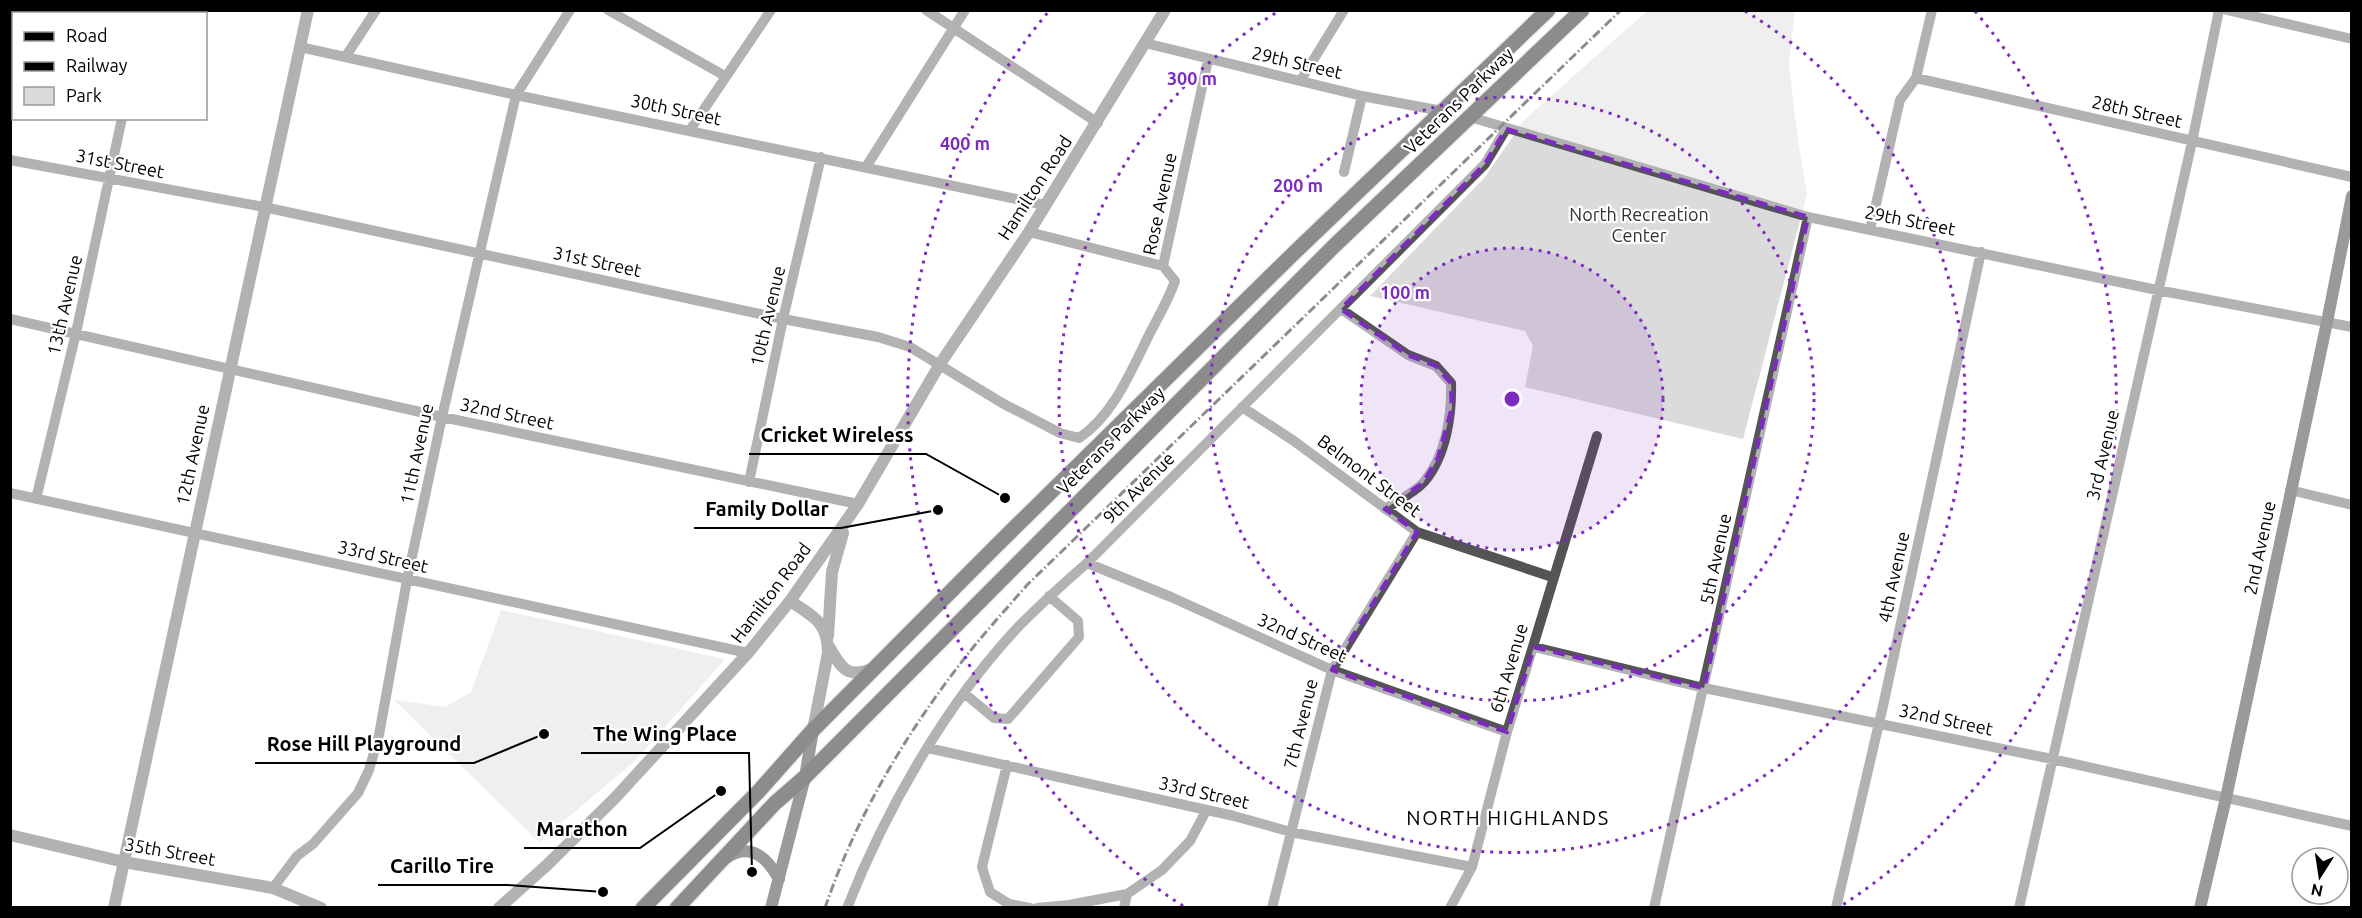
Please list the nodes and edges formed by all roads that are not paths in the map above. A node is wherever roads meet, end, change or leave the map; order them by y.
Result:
1 (308, 10) edge
2 (376, 10) edge
3 (570, 10) edge
4 (608, 10) edge
5 (771, 10) edge
6 (926, 10) edge
7 (965, 10) edge
8 (1166, 10) edge
9 (1344, 10) edge
10 (1548, 10) edge
11 (1582, 10) edge
12 (1932, 10) edge
13 (2219, 10) edge
14 (2227, 10) edge
15 (953, 28) junction
16 (2352, 39) edge
17 (1145, 43) junction
18 (300, 47) junction
19 (346, 56) junction
20 (1208, 60) junction
21 (725, 76) junction
22 (1916, 78) junction
23 (1301, 80) junction
24 (516, 95) junction
25 (1362, 96) junction
26 (1442, 111) junction
27 (1470, 117) junction
28 (122, 120) edge
29 (1098, 123) junction
30 (1506, 129) junction
31 (690, 130) junction
32 (2192, 142) junction
33 (821, 158) junction
34 (10, 160) edge
35 (866, 167) junction
36 (1344, 172) dead end
37 (2352, 177) edge
38 (111, 179) junction
39 (2352, 196) edge
40 (1045, 204) junction
41 (264, 207) junction
42 (1808, 217) junction
43 (1870, 230) junction
44 (1029, 232) junction
45 (1982, 252) junction
46 (481, 253) junction
47 (1163, 266) junction
48 (2157, 290) junction
49 (1341, 309) junction
50 (10, 319) edge
51 (783, 319) junction
52 (2327, 322) junction
53 (2352, 327) edge
54 (76, 333) junction
55 (940, 364) junction
56 (230, 370) junction
57 (1127, 378) joint
58 (1242, 407) junction
59 (442, 417) junction
60 (1597, 436) dead end
61 (749, 482) junction
62 (2290, 490) junction
63 (10, 493) edge
64 (36, 499) junction
65 (858, 504) junction
66 (2352, 504) edge
67 (1385, 509) junction
68 (848, 520) junction
69 (195, 532) junction
70 (1417, 532) junction
71 (1087, 563) junction
72 (1552, 577) junction
73 (407, 580) junction
74 (1049, 596) junction
75 (790, 601) junction
76 (828, 643) junction
77 (1534, 647) junction
78 (748, 653) junction
79 (878, 666) junction
80 (1332, 670) junction
81 (1704, 688) junction
82 (964, 693) junction
83 (1879, 723) junction
84 (813, 730) junction
85 (1507, 732) junction
86 (928, 748) junction
87 (2052, 759) junction
88 (1007, 765) junction
89 (805, 777) junction
90 (2226, 798) junction
91 (1206, 811) junction
92 (2352, 826) edge
93 (1291, 832) junction
94 (10, 835) edge
95 (124, 862) junction
96 (720, 862) junction
97 (1472, 867) junction
98 (779, 879) junction
99 (273, 888) junction
100 (1127, 894) junction
101 (114, 908) edge
102 (321, 908) edge
103 (499, 908) edge
104 (643, 908) edge
105 (677, 908) edge
106 (771, 908) edge
107 (847, 908) edge
108 (1030, 908) edge
109 (1037, 908) edge
110 (1124, 908) edge
111 (1272, 908) edge
112 (1450, 908) edge
113 (1654, 908) edge
114 (1836, 908) edge
115 (2019, 908) edge
116 (2200, 908) edge

1 - 18 street, 12th Avenue
2 - 19 street
3 - 24 street, 11th Avenue
4 - 21 street
5 - 21 street
6 - 15 street
7 - 15 street
8 - 17 street, Hamilton Road
9 - 23 street
10 - 26 main road, Veterans Parkway
11 - 27 main road, Veterans Parkway
12 - 22 street
13 - 32 street, 3rd Avenue
14 - 16 street
15 - 29 street
15 - 35 street
17 - 20 street, 29th Street
17 - 29 street, Hamilton Road
18 - 19 street, 30th Street
18 - 41 street, 12th Avenue
19 - 24 street, 30th Street
20 - 23 street, 29th Street
20 - 47 street, Rose Avenue
21 - 31 street
22 - 32 street, 28th Street
22 - 43 street
23 - 25 street, 29th Street
24 - 31 street, 30th Street
24 - 46 street, 11th Avenue
25 - 26 street, 29th Street
25 - 36 street
26 - 79 main road, Veterans Parkway
27 - 30 street, 29th Street
27 - 89 main road, Veterans Parkway
28 - 38 street, 13th Avenue
29 - 40 street, Hamilton Road
30 - 42 street, 29th Street
30 - 49 street, 9th Avenue
31 - 33 street, 30th Street
32 - 37 street, 28th Street
32 - 48 street, 3rd Avenue
33 - 35 street, 30th Street
33 - 51 street, 10th Avenue
34 - 38 street, 31st Street
35 - 40 street, 30th Street
38 - 41 street, 31st Street
38 - 54 street, 13th Avenue
39 - 52 main road, 2nd Avenue
40 - 44 street, Hamilton Road
41 - 46 street, 31st Street
41 - 56 street, 12th Avenue
42 - 43 street, 29th Street
42 - 81 street, 5th Avenue
43 - 45 street, 29th Street
44 - 47 street
44 - 55 street, Hamilton Road
45 - 48 street, 29th Street
45 - 83 street, 4th Avenue
46 - 51 street, 31st Street
46 - 59 street, 11th Avenue
47 - 57 street, Rose Avenue
48 - 52 street, 29th Street
48 - 87 street, 3rd Avenue
49 - 58 street, 9th Avenue
49 - 67 street
50 - 54 street, 32nd Street
51 - 55 street, 31st Street
51 - 61 street, 10th Avenue
52 - 53 street, 29th Street
52 - 62 main road, 2nd Avenue
54 - 56 street, 32nd Street
54 - 64 street, 13th Avenue
55 - 57 street, 31st Street
55 - 65 street, Hamilton Road
56 - 59 street, 32nd Street
56 - 69 street, 12th Avenue
58 - 67 street, Belmont Street
58 - 71 street, 9th Avenue
59 - 61 street, 32nd Street
59 - 73 street, 11th Avenue
60 - 72 street, 6th Avenue
61 - 65 street, 32nd Street
62 - 66 street
62 - 90 main road, 2nd Avenue
63 - 64 street, 33rd Street
64 - 69 street, 33rd Street
65 - 68 street, Hamilton Road
67 - 70 street, Belmont Street
68 - 75 street, Hamilton Road
68 - 76 street
69 - 73 street, 33rd Street
69 - 95 street, 12th Avenue
70 - 72 street, Belmont Street
70 - 80 street, 7th Avenue
71 - 74 street, 9th Avenue
71 - 80 street, 32nd Street
72 - 77 street, 6th Avenue
73 - 78 street, 33rd Street
73 - 99 street, 11th Avenue
74 - 82 street, 9th Avenue
74 - 82 street
75 - 76 street
75 - 78 street, Hamilton Road
76 - 79 street
76 - 84 street
77 - 81 street, 32nd Street
77 - 85 street, 6th Avenue
78 - 103 street, Hamilton Road
79 - 84 main road, Veterans Parkway
80 - 85 street, 32nd Street
80 - 93 street, 7th Avenue
81 - 83 street, 32nd Street
81 - 113 street, 5th Avenue
82 - 86 street, 9th Avenue
83 - 87 street, 32nd Street
83 - 114 street, 4th Avenue
84 - 89 main road
84 - 104 main road, Veterans Parkway
85 - 97 street, 6th Avenue
86 - 88 street, 33rd Street
86 - 107 street, 9th Avenue
87 - 90 street, 32nd Street
87 - 115 street, 3rd Avenue
88 - 91 street, 33rd Street
88 - 108 street
89 - 96 main road, Veterans Parkway
89 - 98 main road
90 - 92 street, 32nd Street
90 - 116 main road, 2nd Avenue
91 - 93 street, 33rd Street
91 - 100 street
93 - 97 street, 33rd Street
93 - 111 street, 7th Avenue
94 - 95 street, 35th Street
95 - 99 street, 35th Street
95 - 101 street, 12th Avenue
96 - 98 main road
96 - 105 main road, Veterans Parkway
97 - 112 street, 6th Avenue
98 - 106 main road
99 - 102 street, 35th Street
100 - 109 street
100 - 110 street

